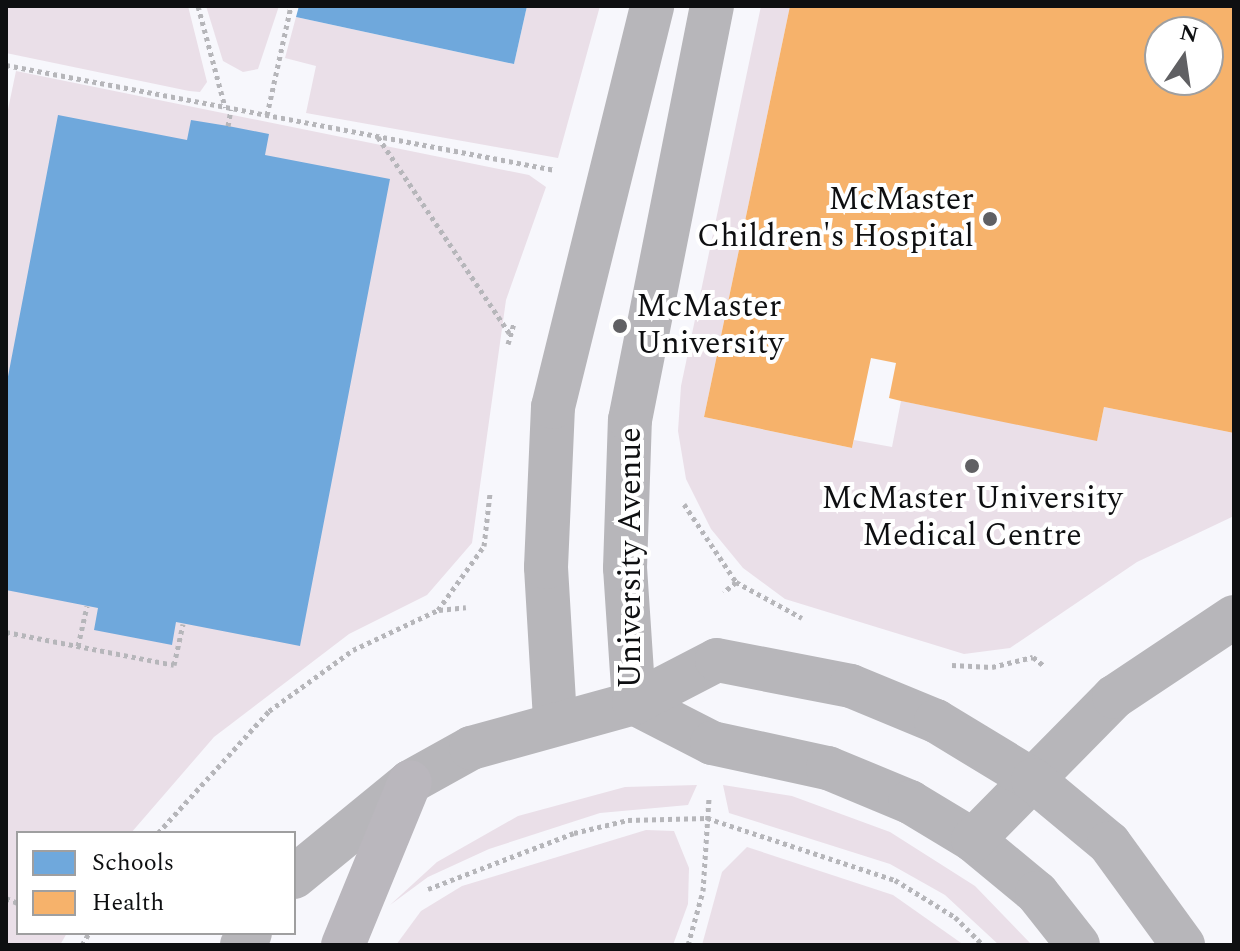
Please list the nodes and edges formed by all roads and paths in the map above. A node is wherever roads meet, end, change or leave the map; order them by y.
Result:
1 (198, 6) edge
2 (291, 6) edge
3 (652, 6) edge
4 (712, 6) edge
5 (6, 65) edge
6 (228, 108) junction
7 (267, 115) junction
8 (228, 126) dead end
9 (377, 136) junction
10 (566, 172) dead end
11 (521, 311) dead end
12 (509, 333) junction
13 (507, 362) dead end
14 (491, 487) dead end
15 (87, 606) dead end
16 (466, 607) dead end
17 (438, 610) junction
18 (1234, 617) edge
19 (183, 624) dead end
20 (6, 632) edge
21 (78, 646) junction
22 (1033, 657) dead end
23 (1044, 666) dead end
24 (634, 703) junction
25 (555, 719) junction
26 (1033, 780) junction
27 (410, 782) junction
28 (707, 818) junction
29 (160, 831) edge
30 (973, 840) junction
31 (296, 875) edge
32 (420, 896) dead end
33 (343, 945) edge
34 (688, 945) edge
35 (983, 945) edge
36 (1078, 945) edge
37 (1183, 945) edge

1 - 6 path
2 - 7 path
3 - 25 street
4 - 24 street, University Avenue
5 - 6 path
6 - 7 path
6 - 8 path
7 - 9 path
9 - 10 path
9 - 12 path
11 - 12 path
12 - 13 path
14 - 17 path
15 - 21 path
16 - 17 path
17 - 29 path
18 - 26 street
19 - 21 path
20 - 21 path
22 - 23 path
24 - 25 street, University Avenue
24 - 26 street
24 - 30 street
25 - 27 street, University Avenue
26 - 30 street
26 - 37 street
27 - 31 street, University Avenue
27 - 33 main road
28 - 32 path
28 - 34 path
28 - 35 path
30 - 36 street

